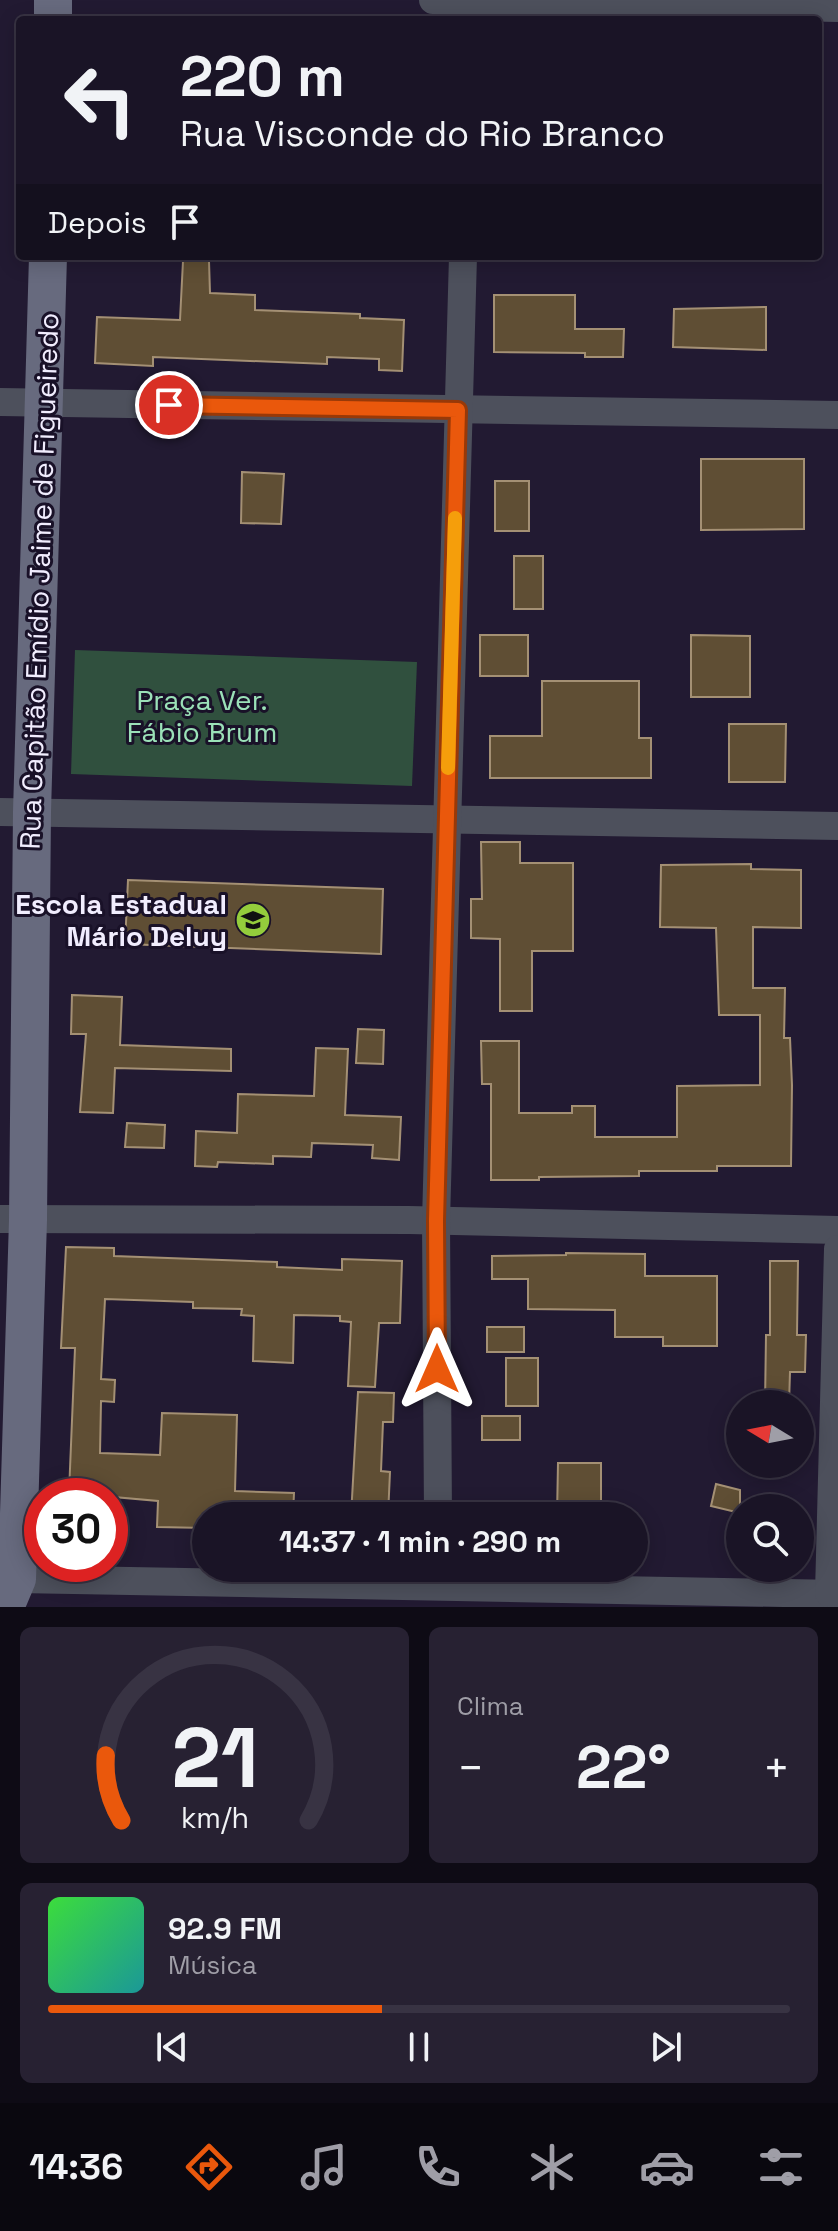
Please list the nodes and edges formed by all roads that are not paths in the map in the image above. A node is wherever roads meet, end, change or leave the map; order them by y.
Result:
1 (433, 0) edge
2 (471, 0) edge
3 (838, 8) edge
4 (48, 260) edge
5 (463, 260) edge
6 (0, 402) edge
7 (44, 403) junction
8 (458, 410) junction
9 (838, 415) edge
10 (16, 812) edge
11 (447, 820) junction
12 (838, 826) edge
13 (14, 1219) edge
14 (436, 1221) junction
15 (838, 1230) edge
16 (838, 1249) edge
17 (438, 1502) edge
18 (438, 1587) edge
19 (6, 1588) edge
20 (834, 1594) edge

1 - 2 street
2 - 3 street
4 - 7 main road, Rua Capitão Emídio Jaime de Figueiredo
5 - 8 street
6 - 7 street
7 - 8 street
7 - 10 main road, Rua Capitão Emídio Jaime de Figueiredo
8 - 9 street
8 - 11 street
10 - 11 street
10 - 13 main road, Rua Capitão Emídio Jaime de Figueiredo
11 - 12 street
11 - 14 street
13 - 14 street
13 - 19 main road, Rua Capitão Emídio Jaime de Figueiredo
14 - 15 street
14 - 17 street
16 - 20 street
18 - 19 street
18 - 20 street

